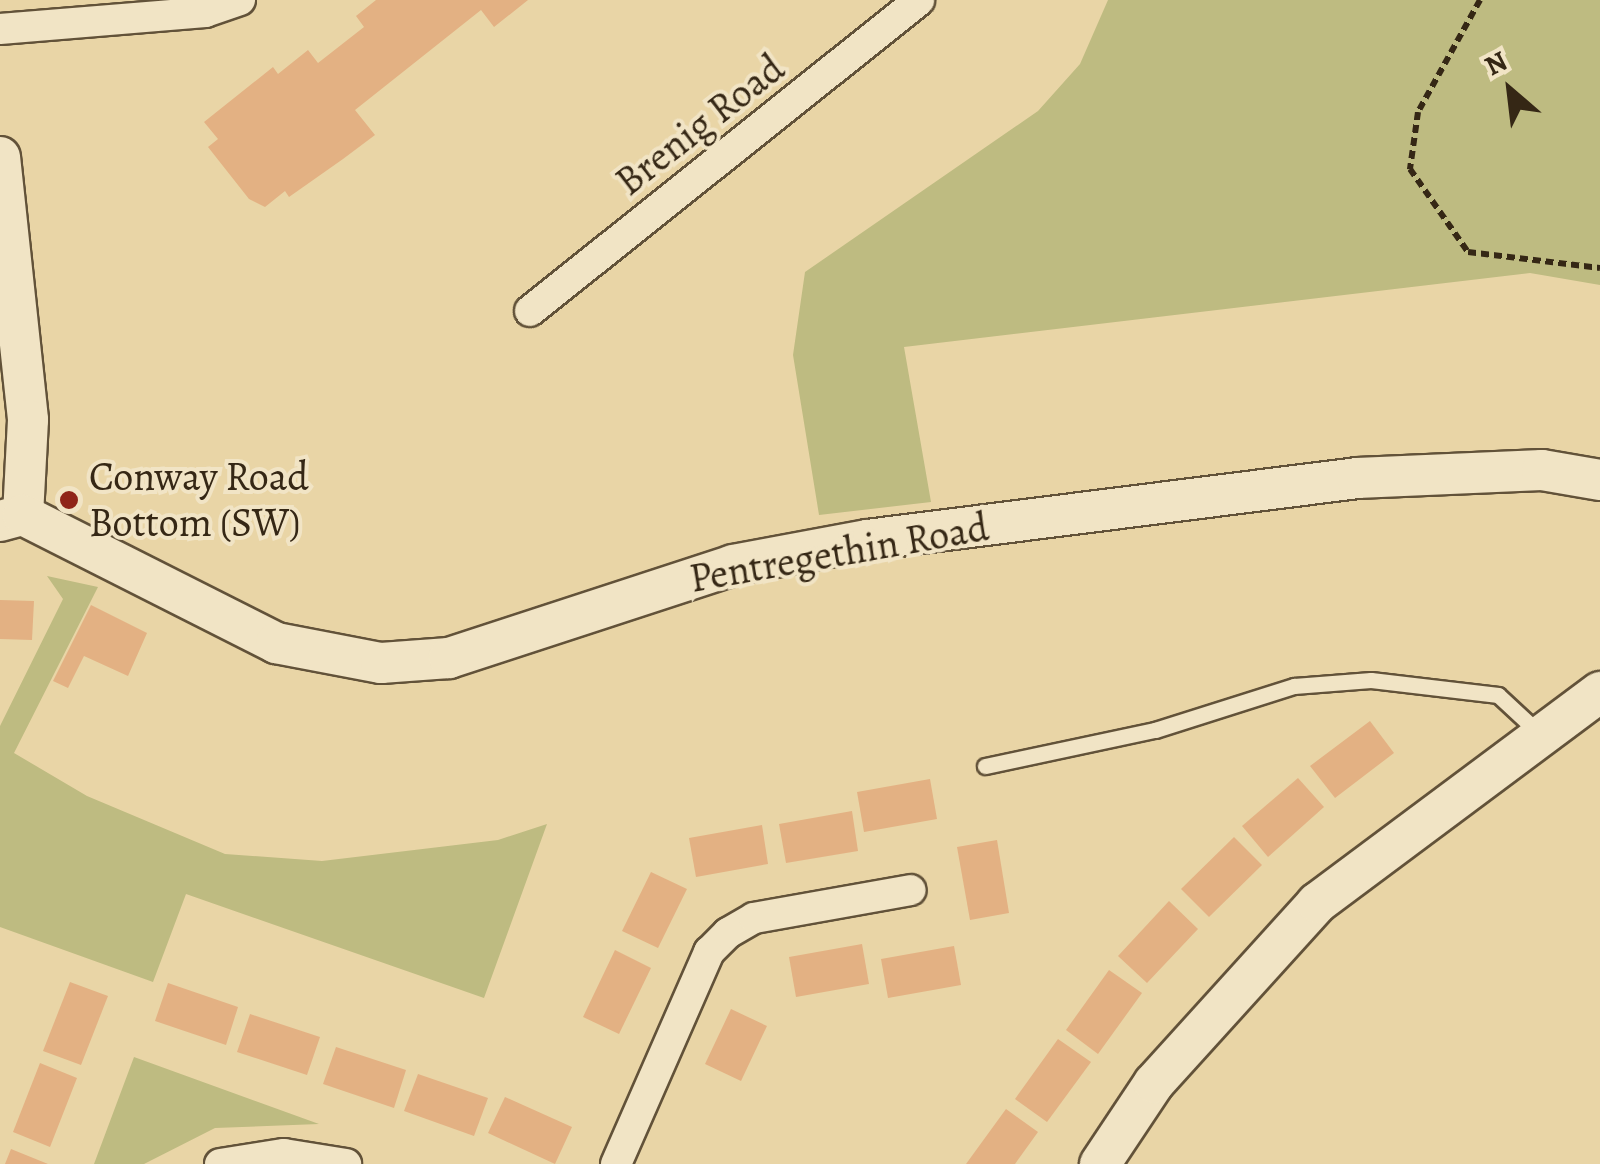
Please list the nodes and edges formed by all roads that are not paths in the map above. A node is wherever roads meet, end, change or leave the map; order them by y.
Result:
1 (240, 0) edge
2 (918, 0) edge
3 (0, 29) edge
4 (0, 156) edge
5 (530, 310) dead end
6 (1600, 480) edge
7 (12, 518) edge
8 (1600, 692) edge
9 (1538, 732) junction
10 (985, 766) dead end
11 (912, 890) dead end
12 (220, 1164) edge
13 (346, 1164) edge
14 (616, 1164) edge
15 (1100, 1164) edge

1 - 3 street
2 - 5 street, Brenig Road
4 - 7 street
6 - 7 street, Pentregethin Road
8 - 9 street
9 - 10 lane
9 - 15 street
11 - 14 street
12 - 13 street

